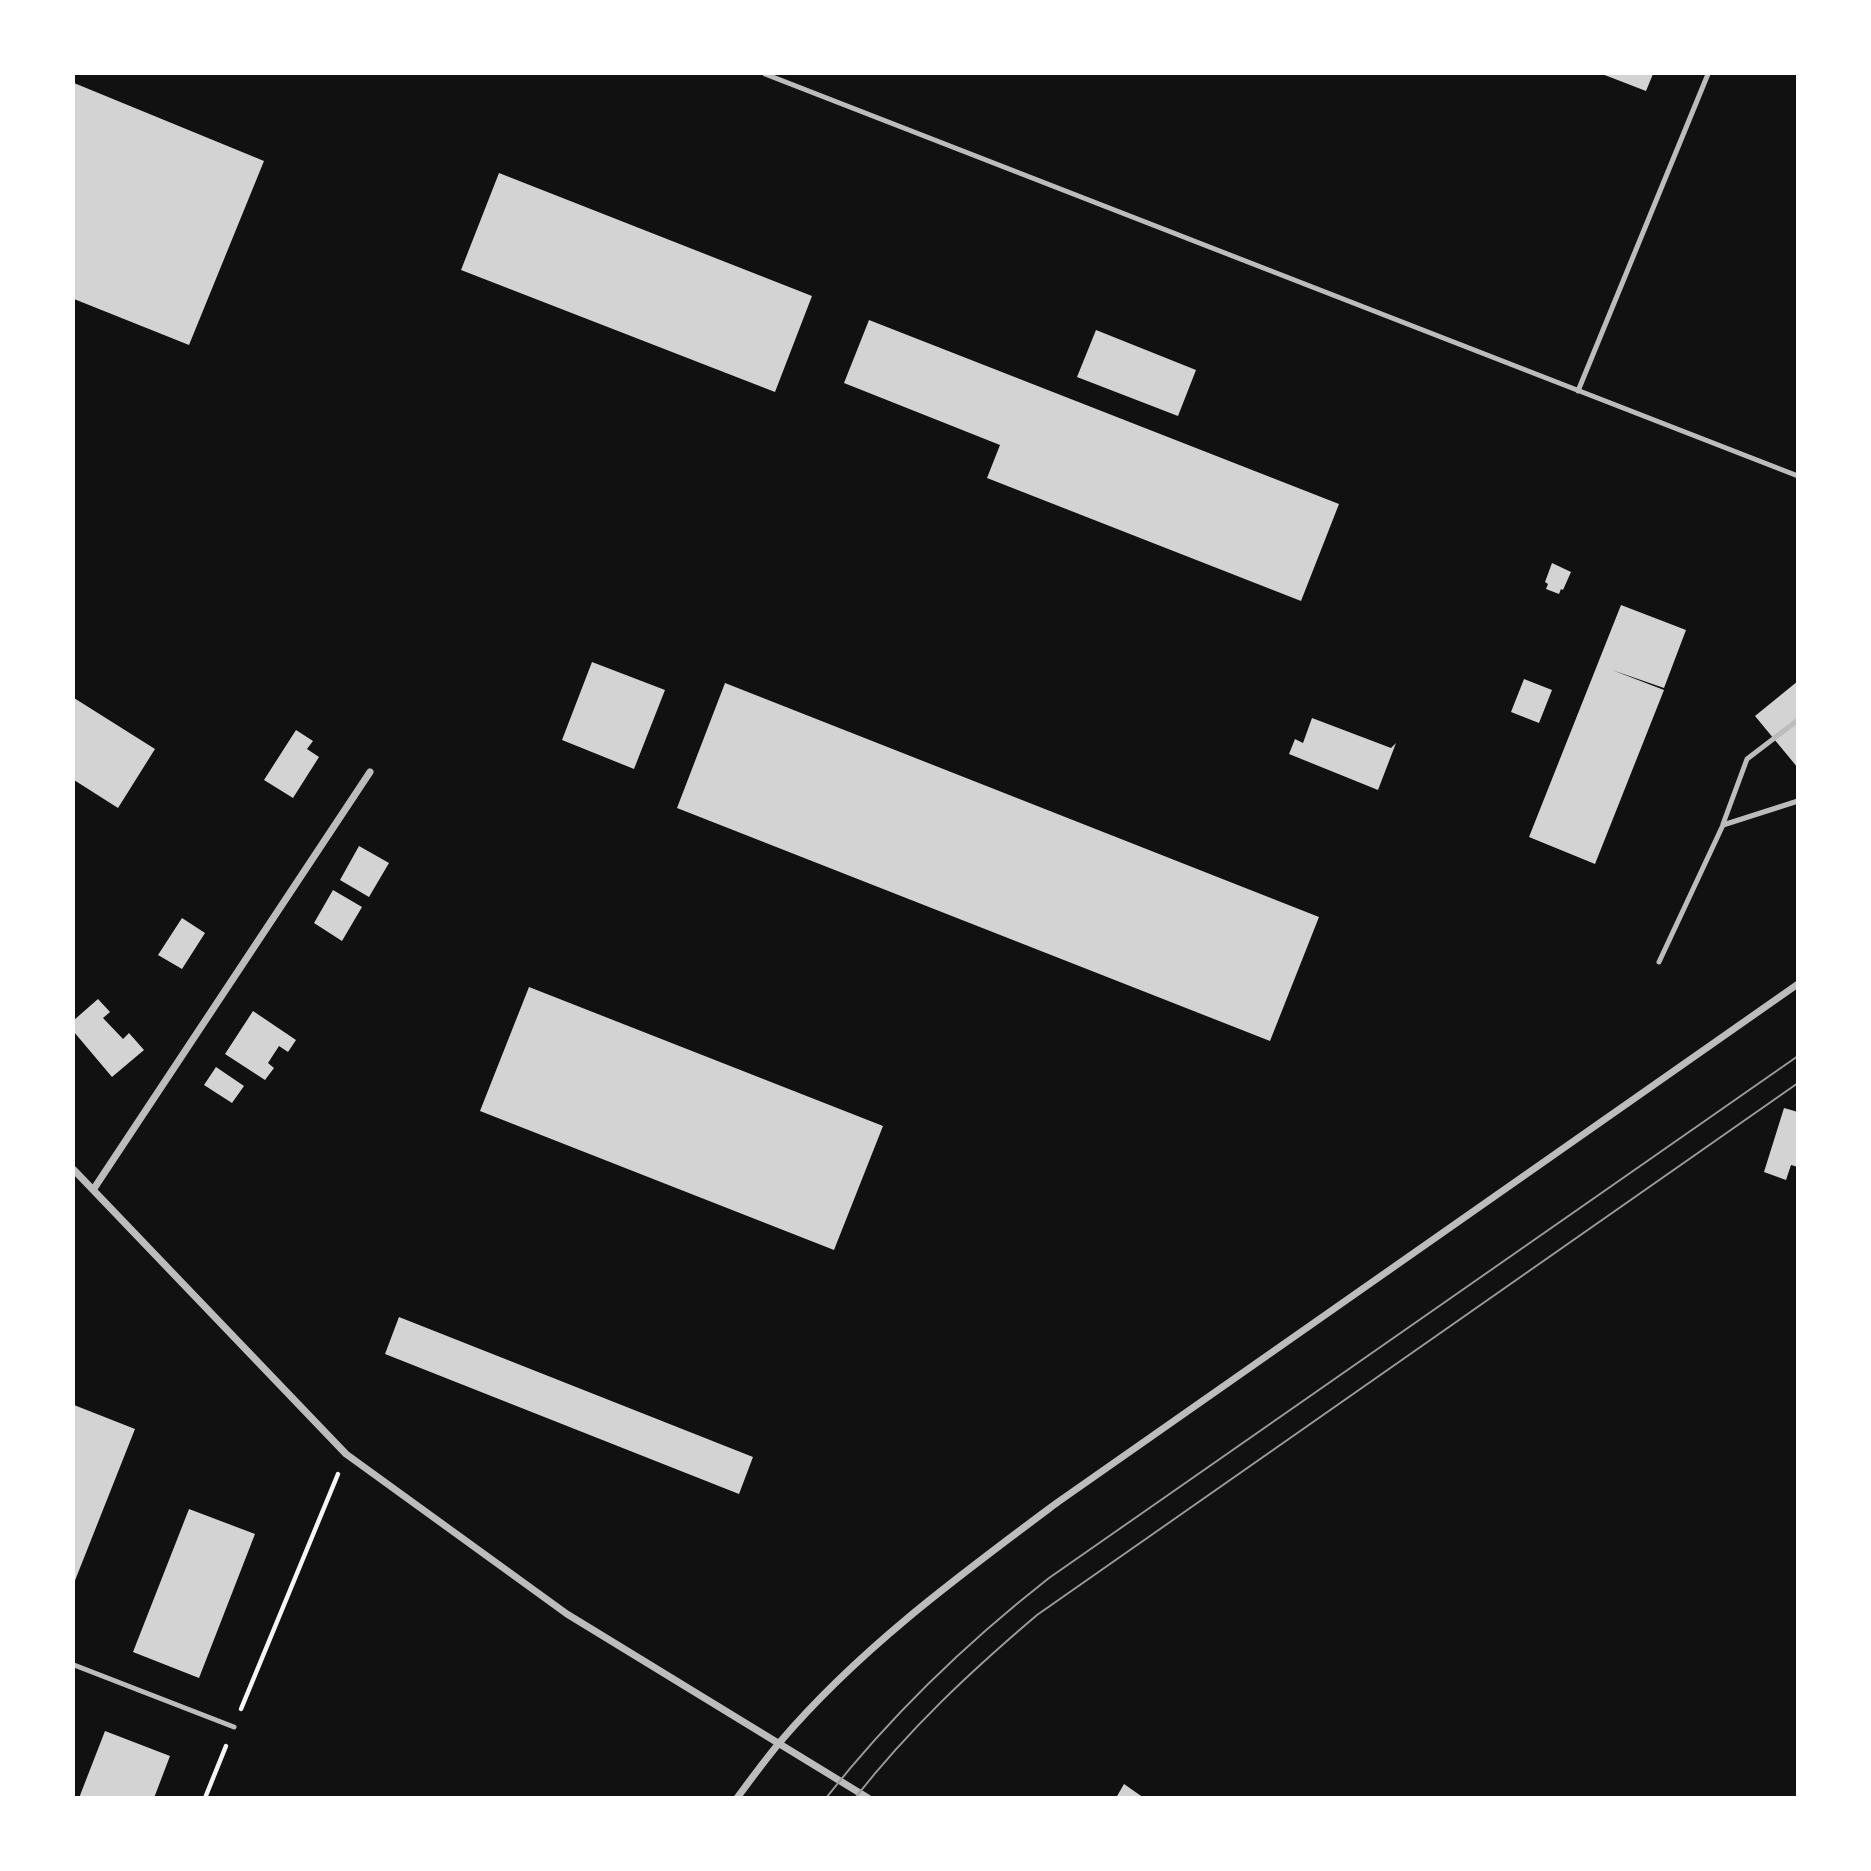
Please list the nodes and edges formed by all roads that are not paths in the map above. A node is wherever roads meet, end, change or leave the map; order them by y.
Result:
1 (765, 74) edge
2 (1707, 74) edge
3 (1578, 391) junction
4 (1797, 477) edge
5 (1797, 720) edge
6 (370, 772) dead end
7 (1797, 801) edge
8 (1723, 825) junction
9 (1659, 962) dead end
10 (1797, 984) edge
11 (74, 1170) edge
12 (93, 1190) junction
13 (74, 1665) edge
14 (234, 1727) road end
15 (780, 1742) junction
16 (737, 1797) edge
17 (868, 1797) edge

1 - 3 lane
2 - 3 lane
3 - 4 lane
5 - 8 lane
6 - 12 street
7 - 8 lane
8 - 9 lane
10 - 15 street
11 - 12 street
12 - 15 street
13 - 14 lane
15 - 16 street
15 - 17 street

